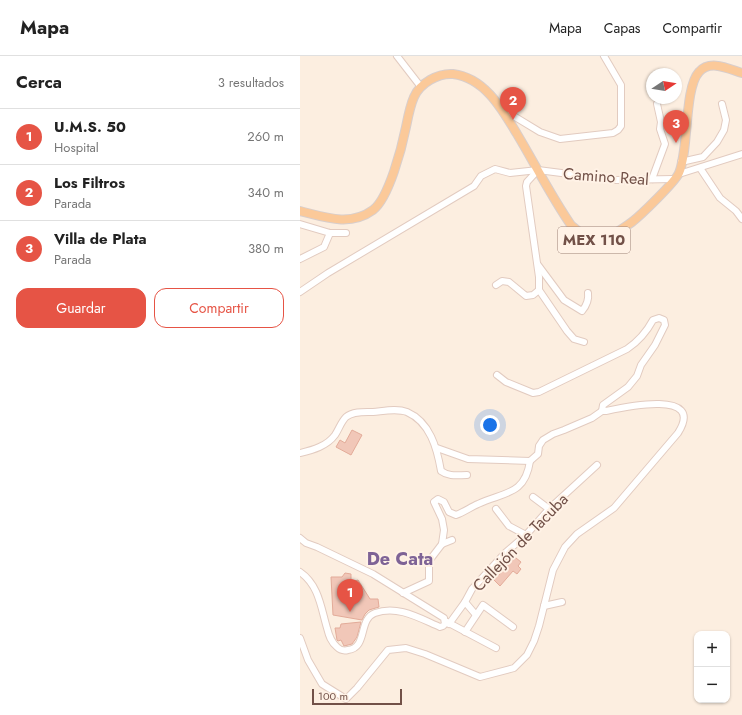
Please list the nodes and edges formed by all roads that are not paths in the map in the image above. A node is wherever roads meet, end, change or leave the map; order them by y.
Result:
1 (398, 56) edge
2 (604, 56) edge
3 (742, 73) edge
4 (421, 87) junction
5 (657, 104) dead end
6 (722, 104) dead end
7 (499, 107) junction
8 (742, 154) edge
9 (681, 162) junction
10 (700, 168) junction
11 (538, 170) junction
12 (676, 176) junction
13 (652, 180) junction
14 (300, 211) edge
15 (742, 220) edge
16 (300, 224) edge
17 (330, 233) junction
18 (346, 233) dead end
19 (300, 259) edge
20 (537, 264) junction
21 (496, 285) dead end
22 (539, 290) junction
23 (300, 292) edge
24 (588, 293) dead end
25 (584, 342) dead end
26 (497, 375) dead end
27 (602, 410) junction
28 (437, 448) junction
29 (300, 453) edge
30 (530, 461) junction
31 (597, 465) dead end
32 (467, 476) dead end
33 (533, 497) dead end
34 (496, 508) dead end
35 (549, 509) junction
36 (526, 535) junction
37 (300, 538) edge
38 (452, 540) dead end
39 (442, 544) junction
40 (300, 572) edge
41 (403, 593) junction
42 (465, 602) junction
43 (562, 602) dead end
44 (544, 606) junction
45 (476, 615) junction
46 (447, 623) junction
47 (513, 627) dead end
48 (465, 632) junction
49 (300, 638) edge
50 (496, 648) dead end

1 - 4 street
2 - 7 street
3 - 9 main road
4 - 7 main road, MEX 110
4 - 14 main road, MEX 110
5 - 13 street
6 - 9 street
7 - 11 main road, MEX 110
8 - 10 street, Camino Real
9 - 12 main road
10 - 12 street, Camino Real
10 - 15 street
11 - 12 main road, MEX 110
11 - 13 street, Camino Real
11 - 20 street
11 - 23 street, Camino Real
12 - 13 street, Camino Real
16 - 17 street
17 - 18 street
17 - 19 street
20 - 22 street
20 - 24 street
21 - 22 street
22 - 25 street
26 - 27 street
27 - 30 street
27 - 44 street
28 - 29 street
28 - 30 street
28 - 32 street
30 - 39 street
31 - 35 street, Callejón de Tacuba
33 - 35 street
34 - 36 street
35 - 36 street, Callejón de Tacuba
36 - 42 street, Callejón de Tacuba
37 - 41 street
38 - 39 street
39 - 41 street
40 - 46 street
41 - 46 street
42 - 45 street
42 - 46 street, Callejón de Tacuba
43 - 44 street
44 - 49 street
45 - 47 street
45 - 48 street
46 - 48 street
48 - 50 street

